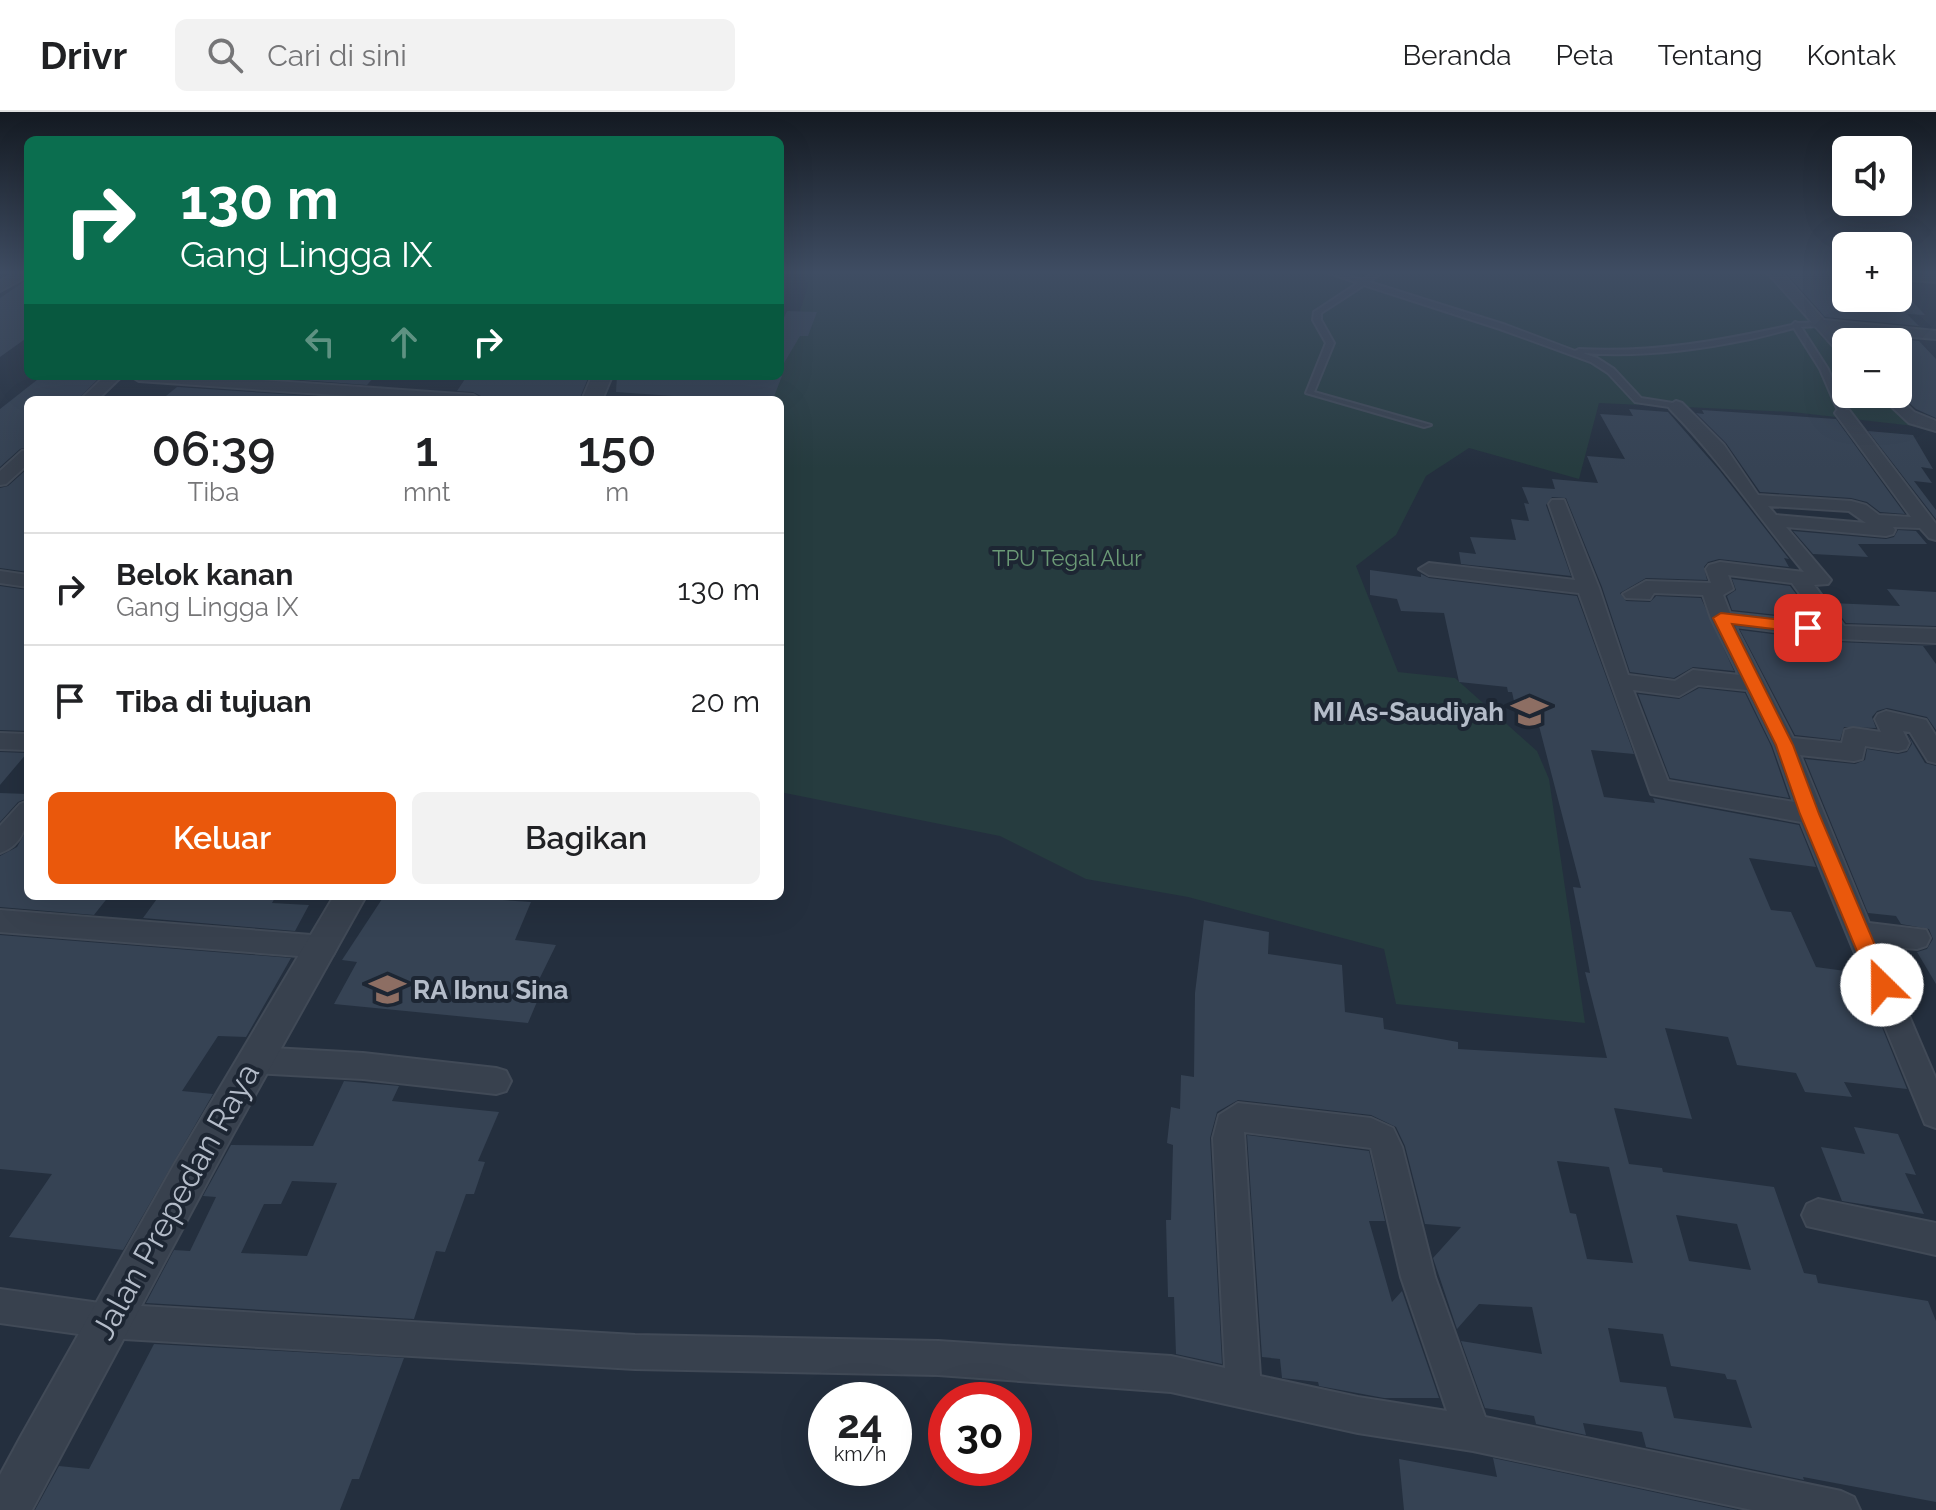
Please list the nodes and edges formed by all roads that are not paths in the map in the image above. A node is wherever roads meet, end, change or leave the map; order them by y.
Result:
1 (1327, 338) edge
2 (1528, 338) edge
3 (1738, 338) edge
4 (1804, 338) edge
5 (1560, 349) junction
6 (110, 380) edge
7 (195, 380) edge
8 (92, 396) edge
9 (417, 396) edge
10 (1678, 407) joint
11 (1900, 408) edge
12 (1846, 417) joint
13 (1427, 425) dead end
14 (1932, 426) edge
15 (24, 459) edge
16 (0, 480) edge
17 (1753, 500) junction
18 (1558, 504) dead end
19 (1769, 520) junction
20 (1931, 535) edge
21 (1429, 569) dead end
22 (0, 577) edge
23 (1799, 578) junction
24 (24, 580) edge
25 (1589, 588) junction
26 (1711, 589) junction
27 (1633, 594) dead end
28 (1721, 618) junction
29 (1838, 632) junction
30 (1936, 636) edge
31 (1619, 681) junction
32 (1756, 684) junction
33 (0, 741) edge
34 (24, 742) edge
35 (1785, 745) junction
36 (1936, 755) edge
37 (1810, 814) junction
38 (24, 815) edge
39 (0, 843) edge
40 (348, 900) edge
41 (11, 922) edge
42 (1860, 933) junction
43 (1917, 938) dead end
44 (324, 947) junction
45 (254, 1060) junction
46 (496, 1081) dead end
47 (1936, 1114) edge
48 (1818, 1215) dead end
49 (1936, 1239) edge
50 (0, 1306) edge
51 (107, 1321) junction
52 (1243, 1389) junction
53 (1473, 1433) junction
54 (1748, 1500) edge
55 (7, 1510) edge
56 (1841, 1510) edge

1 - 13 lane
2 - 5 lane
3 - 5 lane
4 - 12 lane
5 - 10 lane
6 - 8 street
7 - 9 street
10 - 17 street
11 - 14 street
12 - 20 street
15 - 16 street
17 - 19 street
17 - 20 street
18 - 25 street
19 - 20 street
19 - 23 street
21 - 25 street
22 - 24 street
23 - 26 street
23 - 29 street
25 - 31 street
26 - 27 street
26 - 28 street
28 - 29 street
28 - 32 street
29 - 30 street
31 - 32 street
31 - 37 street
32 - 35 street
33 - 34 street
35 - 36 street
35 - 37 street
37 - 42 street
38 - 39 street
40 - 44 street, Jalan Prepedan Raya
41 - 44 street
42 - 43 street
42 - 47 street
44 - 45 street, Jalan Prepedan Raya
45 - 46 street
45 - 51 street, Jalan Prepedan Raya
48 - 49 street
50 - 51 street
51 - 52 street
51 - 55 street, Jalan Prepedan Raya
52 - 53 street
52 - 53 street
53 - 54 street
54 - 56 street

